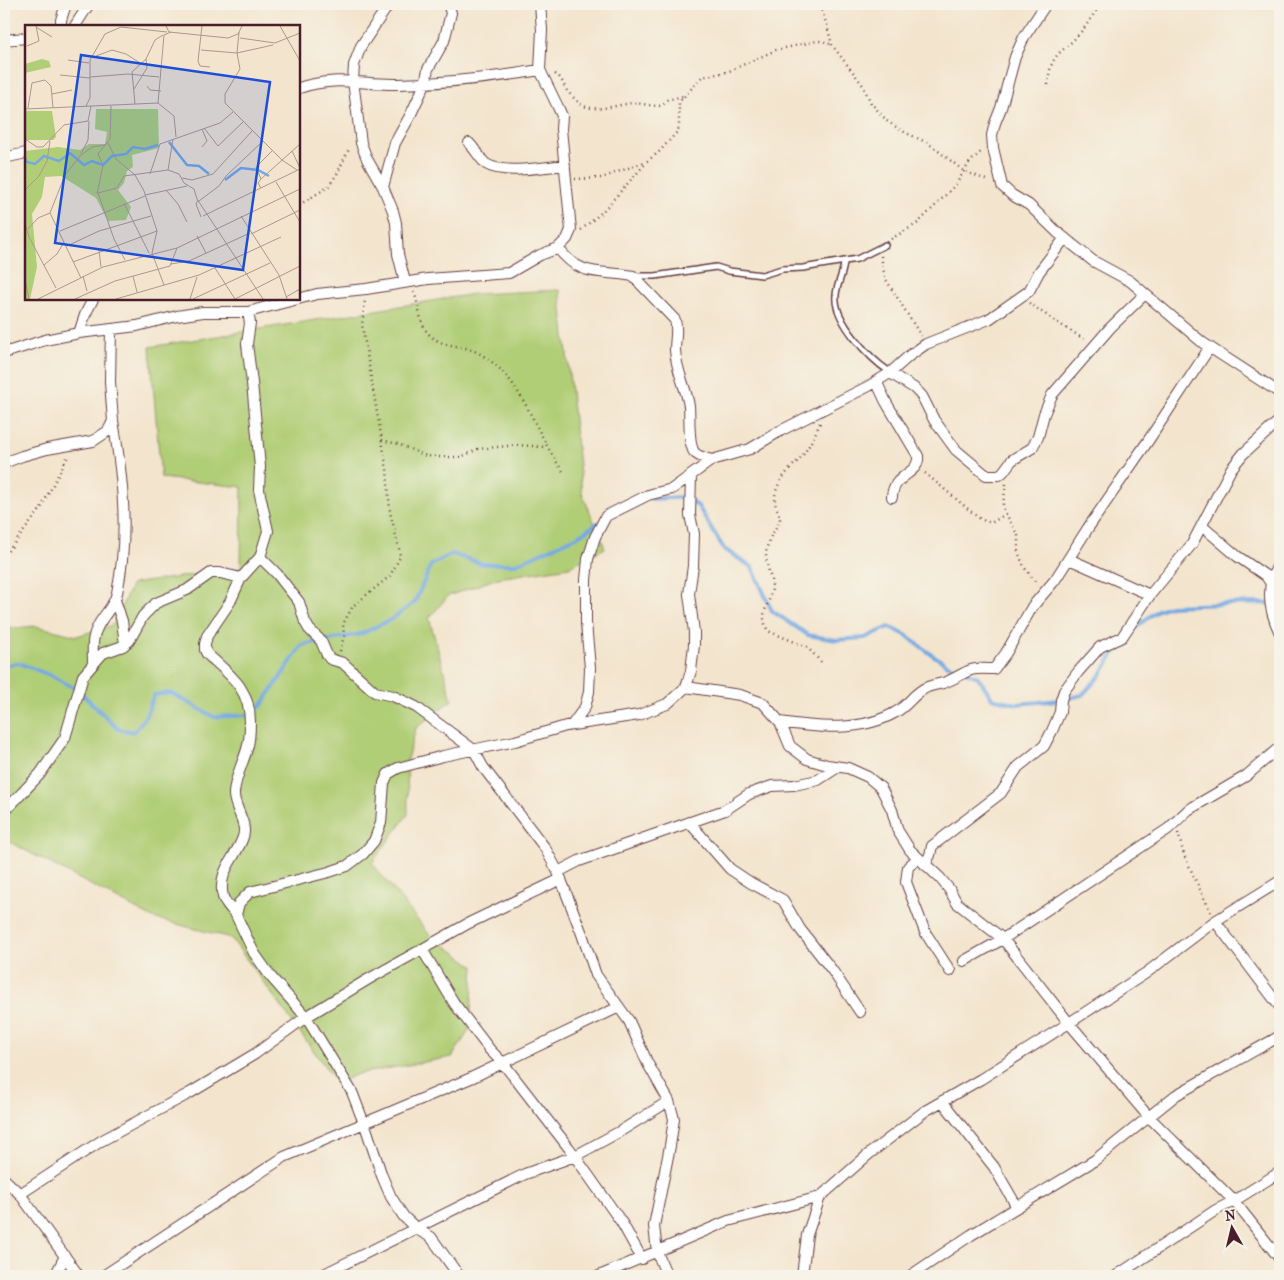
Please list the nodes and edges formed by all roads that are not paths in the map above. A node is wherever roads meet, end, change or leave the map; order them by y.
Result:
1 (66, 4) edge
2 (89, 4) edge
3 (388, 4) edge
4 (448, 4) edge
5 (540, 4) edge
6 (1046, 4) edge
7 (61, 25) edge
8 (76, 25) edge
9 (25, 38) edge
10 (4, 40) edge
11 (540, 68) junction
12 (353, 81) junction
13 (425, 84) junction
14 (300, 88) edge
15 (469, 143) dead end
16 (25, 154) edge
17 (4, 158) edge
18 (565, 165) junction
19 (383, 187) junction
20 (1065, 238) junction
21 (885, 245) road end
22 (558, 248) junction
23 (844, 261) junction
24 (633, 276) junction
25 (407, 282) junction
26 (1146, 294) junction
27 (300, 298) edge
28 (92, 300) edge
29 (294, 300) edge
30 (248, 312) junction
31 (111, 329) junction
32 (79, 333) junction
33 (1210, 347) junction
34 (4, 354) edge
35 (890, 373) junction
36 (876, 381) junction
37 (1280, 393) edge
38 (1280, 420) edge
39 (113, 421) junction
40 (712, 460) junction
41 (4, 463) edge
42 (691, 475) junction
43 (892, 497) dead end
44 (1202, 526) junction
45 (260, 557) junction
46 (1069, 559) junction
47 (1280, 562) edge
48 (241, 578) junction
49 (1270, 582) junction
50 (1150, 595) junction
51 (115, 600) junction
52 (1280, 633) edge
53 (125, 644) junction
54 (93, 664) junction
55 (686, 687) junction
56 (780, 722) junction
57 (572, 725) junction
58 (1280, 747) edge
59 (474, 750) junction
60 (838, 767) junction
61 (4, 812) edge
62 (689, 822) junction
63 (921, 862) junction
64 (559, 876) junction
65 (1280, 881) edge
66 (236, 915) junction
67 (1215, 921) junction
68 (1003, 939) junction
69 (422, 949) junction
70 (964, 961) dead end
71 (950, 971) dead end
72 (619, 1007) junction
73 (1280, 1007) edge
74 (860, 1012) dead end
75 (306, 1016) junction
76 (1070, 1022) junction
77 (1280, 1036) edge
78 (503, 1063) junction
79 (669, 1101) junction
80 (942, 1101) junction
81 (1148, 1116) junction
82 (364, 1124) junction
83 (575, 1156) junction
84 (1280, 1172) edge
85 (4, 1179) edge
86 (20, 1194) junction
87 (820, 1197) junction
88 (1234, 1201) junction
89 (1017, 1207) junction
90 (416, 1228) junction
91 (657, 1252) junction
92 (64, 1256) junction
93 (1280, 1258) edge
94 (642, 1259) junction
95 (55, 1276) edge
96 (79, 1276) edge
97 (103, 1276) edge
98 (320, 1276) edge
99 (459, 1276) edge
100 (600, 1276) edge
101 (667, 1276) edge
102 (802, 1276) edge
103 (910, 1276) edge
104 (1116, 1276) edge

1 - 7 street
2 - 8 street
3 - 12 street
4 - 13 street
5 - 11 street
6 - 20 street
9 - 10 street
11 - 13 street
11 - 18 street
12 - 13 street
12 - 14 street
12 - 19 street
13 - 19 street
15 - 18 street
16 - 17 street
18 - 22 street
19 - 25 street
20 - 26 street
20 - 35 street
21 - 23 lane
22 - 24 street
22 - 25 street
23 - 24 lane
23 - 35 lane
24 - 40 street
25 - 27 street
26 - 33 street
26 - 35 street
28 - 32 street
29 - 30 street
30 - 31 street
30 - 45 street
31 - 32 street
31 - 39 street
32 - 34 street
33 - 37 street
33 - 46 street
35 - 36 street
36 - 40 street
36 - 43 street
38 - 44 street
39 - 41 street
39 - 51 street
40 - 42 street
42 - 55 street
42 - 57 street
44 - 49 street
44 - 50 street
45 - 48 street
45 - 59 street
46 - 50 street
46 - 56 street
47 - 49 street
48 - 53 street
48 - 66 street
49 - 52 street
50 - 63 street
51 - 53 street
51 - 54 street
53 - 54 street
54 - 61 street
55 - 56 street
55 - 57 street
56 - 60 street
57 - 59 street
58 - 68 street
59 - 64 street
59 - 66 street
60 - 62 street
60 - 63 street
62 - 64 street
62 - 74 street
63 - 68 street
63 - 71 street
64 - 69 street
64 - 72 street
65 - 67 street
66 - 75 street
67 - 73 street
67 - 76 street
68 - 70 street
68 - 76 street
69 - 75 street
69 - 78 street
72 - 78 street
72 - 79 street
75 - 82 street
75 - 86 street
76 - 80 street
76 - 81 street
77 - 81 street
78 - 82 street
78 - 83 street
79 - 83 street
79 - 91 street
80 - 87 street
80 - 89 street
81 - 88 street
81 - 89 street
82 - 90 street
82 - 97 street
83 - 90 street
83 - 94 street
84 - 88 street
85 - 86 street
86 - 92 street
87 - 91 street
87 - 102 street
88 - 93 street
88 - 104 street
89 - 103 street
90 - 98 street
90 - 99 street
91 - 94 street
91 - 101 street
92 - 95 street
92 - 96 street
94 - 100 street

